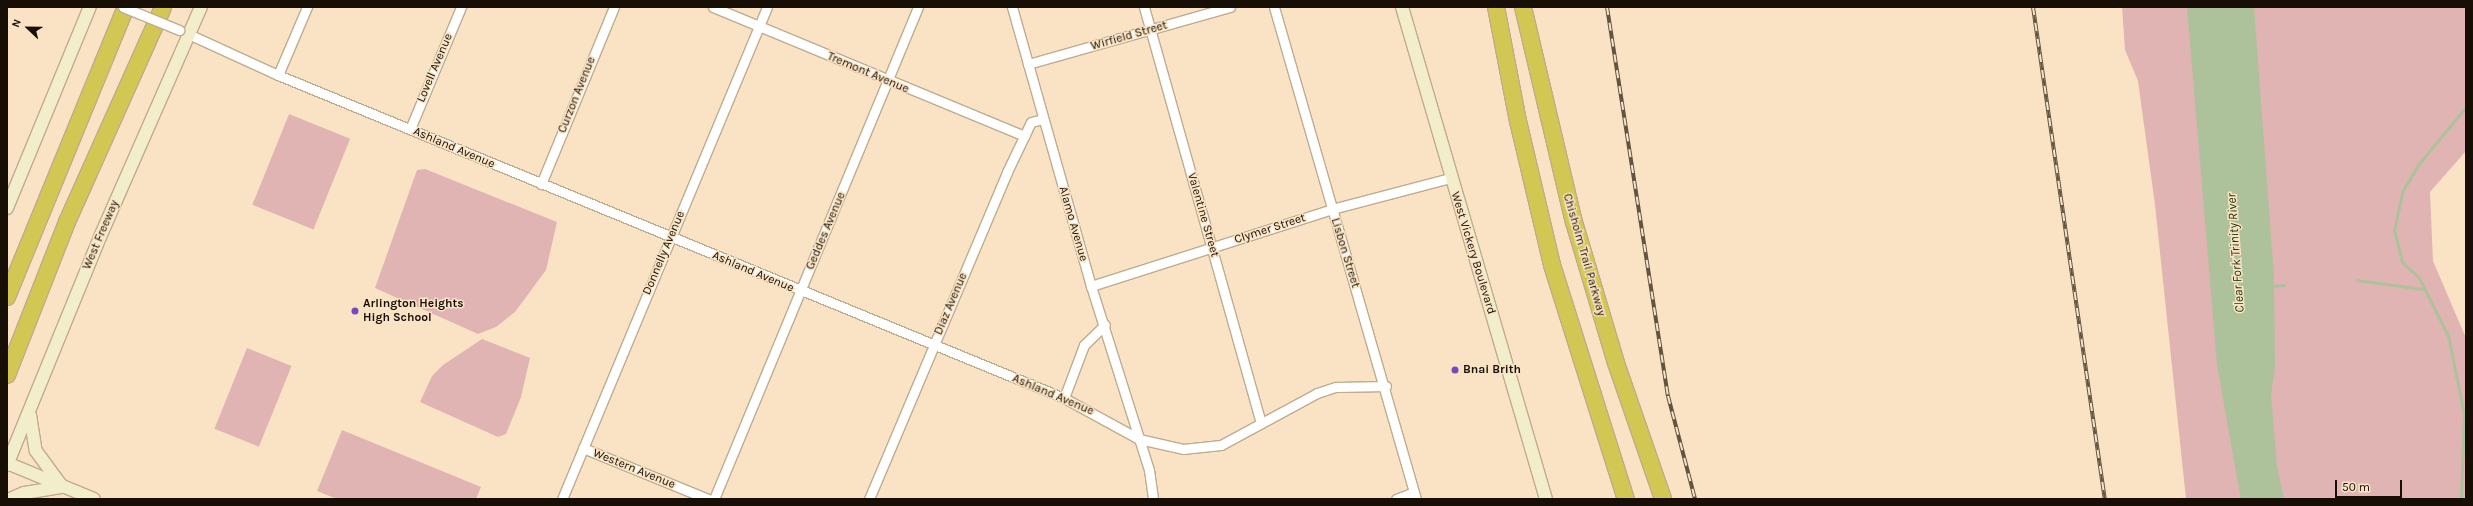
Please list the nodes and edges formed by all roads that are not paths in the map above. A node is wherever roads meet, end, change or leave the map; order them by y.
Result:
1 (90, 7) edge
2 (124, 7) edge
3 (163, 7) edge
4 (201, 7) edge
5 (307, 7) edge
6 (461, 7) edge
7 (614, 7) edge
8 (713, 7) edge
9 (767, 7) edge
10 (918, 7) edge
11 (1012, 7) edge
12 (1144, 7) edge
13 (1230, 7) edge
14 (1274, 7) edge
15 (1402, 7) edge
16 (1496, 7) edge
17 (1523, 7) edge
18 (759, 27) junction
19 (1150, 30) junction
20 (184, 32) junction
21 (1028, 64) junction
22 (278, 75) junction
23 (889, 82) junction
24 (1043, 119) junction
25 (410, 130) junction
26 (1024, 136) junction
27 (1450, 178) junction
28 (541, 184) junction
29 (7, 208) edge
30 (1332, 209) junction
31 (670, 238) junction
32 (1212, 248) junction
33 (1091, 286) junction
34 (801, 292) junction
35 (7, 296) edge
36 (1105, 325) junction
37 (933, 347) junction
38 (7, 376) edge
39 (1386, 386) junction
40 (1064, 398) junction
41 (30, 408) junction
42 (1261, 422) junction
43 (1139, 439) junction
44 (583, 448) junction
45 (7, 463) edge
46 (63, 488) junction
47 (1415, 496) edge
48 (10, 499) edge
49 (94, 499) edge
50 (562, 499) edge
51 (708, 499) edge
52 (714, 499) edge
53 (869, 499) edge
54 (1153, 499) edge
55 (1396, 499) edge
56 (1546, 499) edge
57 (1626, 499) edge
58 (1663, 499) edge

1 - 29 main road
2 - 20 street, Ashland Avenue, bridge
2 - 35 highway
3 - 38 highway
4 - 20 main road, West Freeway
5 - 22 street
6 - 25 street, Lovell Avenue
7 - 28 street, Curzon Avenue
8 - 18 street, Tremont Avenue
9 - 18 street, Donnelly Avenue
10 - 23 street, Geddes Avenue
11 - 21 street, Alamo Avenue
12 - 19 street, Valentine Street
13 - 19 street, Wirfield Street
14 - 30 street, Lisbon Street
15 - 27 main road, West Vickery Boulevard
16 - 57 highway
17 - 58 highway, Chisholm Trail Parkway
18 - 23 street, Tremont Avenue
18 - 31 street, Donnelly Avenue
19 - 21 street, Wirfield Street
19 - 32 street, Valentine Street
20 - 22 street, Ashland Avenue
20 - 41 main road, West Freeway
21 - 24 street, Alamo Avenue
22 - 25 street, Ashland Avenue
23 - 26 street, Tremont Avenue
23 - 34 street, Geddes Avenue
24 - 26 street, Diaz Avenue
24 - 33 street, Alamo Avenue
25 - 28 street, Ashland Avenue
26 - 37 street, Diaz Avenue
27 - 30 street, Clymer Street
27 - 56 main road, West Vickery Boulevard
28 - 31 street, Ashland Avenue
30 - 32 street, Clymer Street
30 - 39 street, Lisbon Street
31 - 34 street, Ashland Avenue
31 - 44 street, Donnelly Avenue
32 - 33 street, Clymer Street
32 - 42 street, Valentine Street
33 - 36 street, Alamo Avenue
34 - 37 street, Ashland Avenue
34 - 52 street, Geddes Avenue
36 - 40 street
36 - 43 street, Alamo Avenue
37 - 40 street, Ashland Avenue
37 - 53 street, Diaz Avenue
39 - 42 street, Ashland Avenue
39 - 47 street, Lisbon Street
40 - 43 street, Ashland Avenue
41 - 45 main road, West Freeway
41 - 46 main road
42 - 43 street, Ashland Avenue
43 - 54 street, Alamo Avenue
44 - 50 street, Donnelly Avenue
44 - 51 street, Western Avenue
45 - 46 main road
46 - 48 main road
46 - 49 main road
47 - 55 street

